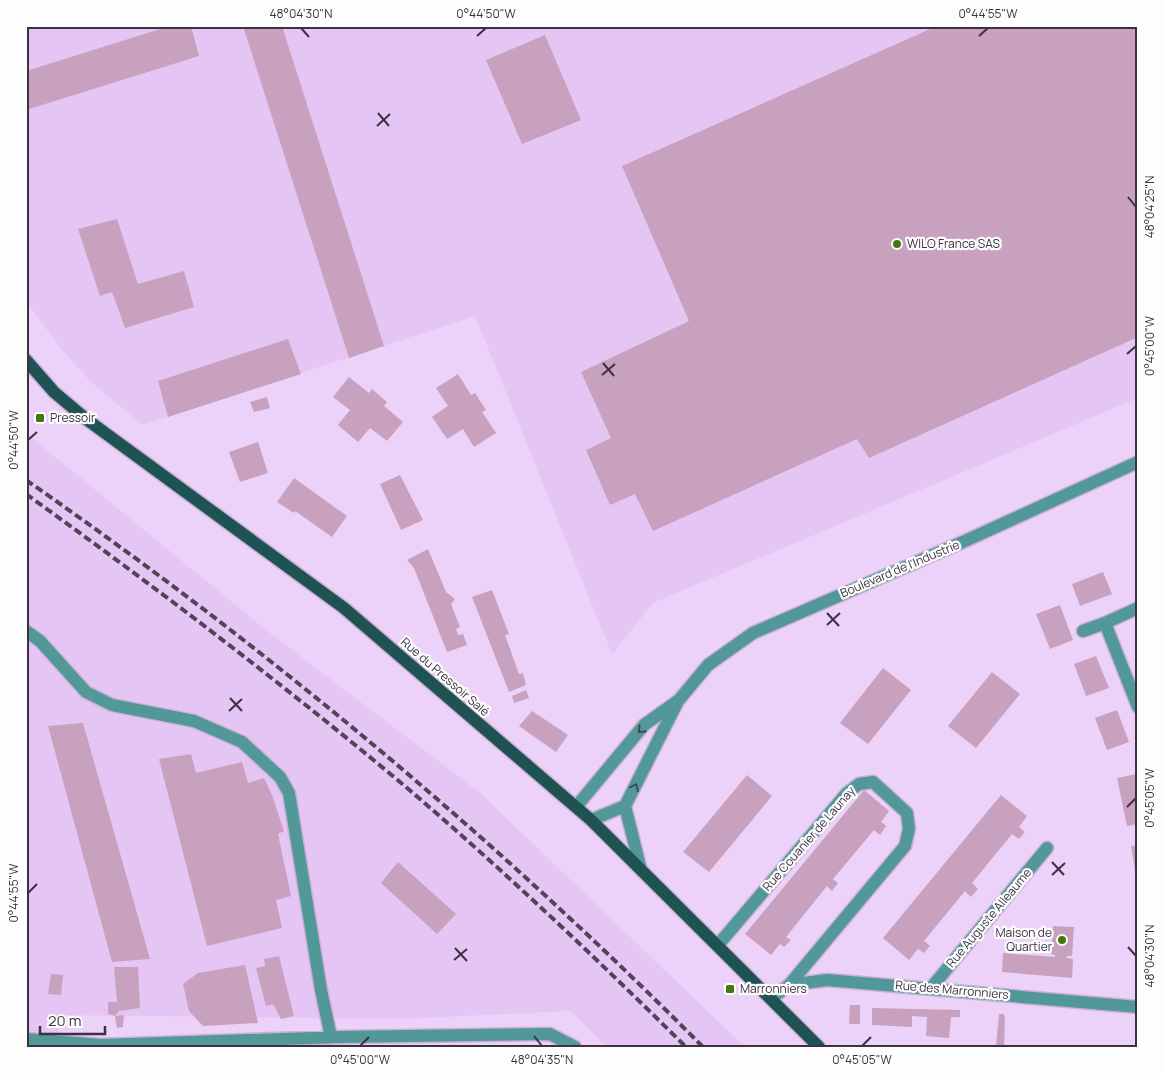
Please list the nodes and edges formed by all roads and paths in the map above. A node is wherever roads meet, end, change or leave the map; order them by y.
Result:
1 (26, 360) edge
2 (1138, 462) edge
3 (1138, 608) edge
4 (1106, 623) junction
5 (26, 631) edge
6 (1083, 631) dead end
7 (679, 700) junction
8 (1138, 707) edge
9 (625, 806) junction
10 (576, 807) junction
11 (591, 820) junction
12 (1047, 848) dead end
13 (640, 866) junction
14 (718, 944) junction
15 (789, 985) junction
16 (931, 988) junction
17 (771, 999) junction
18 (1138, 1007) edge
19 (26, 1039) edge
20 (337, 1040) edge
21 (101, 1046) edge
22 (575, 1047) edge
23 (819, 1047) edge

1 - 10 main road, Rue du Pressoir Salé
2 - 7 street, Boulevard de l'Industrie
3 - 4 street
4 - 6 street
4 - 8 street
5 - 20 street
9 -> 7 street, Boulevard de l'Industrie
7 -> 10 street, Boulevard de l'Industrie
9 - 11 street
9 - 13 street
10 - 11 main road, Rue du Pressoir Salé
11 - 13 main road, Rue du Pressoir Salé
12 - 16 street, Rue Auguste Alleaume
13 - 14 main road, Rue du Pressoir Salé
14 - 15 street, Rue Couanier de Launay
14 - 17 main road, Rue du Pressoir Salé
15 - 16 street, Rue des Marronniers
15 - 17 street
16 - 18 street, Rue des Marronniers
17 - 23 main road, Rue du Pressoir Salé
19 - 21 street
20 - 21 street
20 - 22 street

